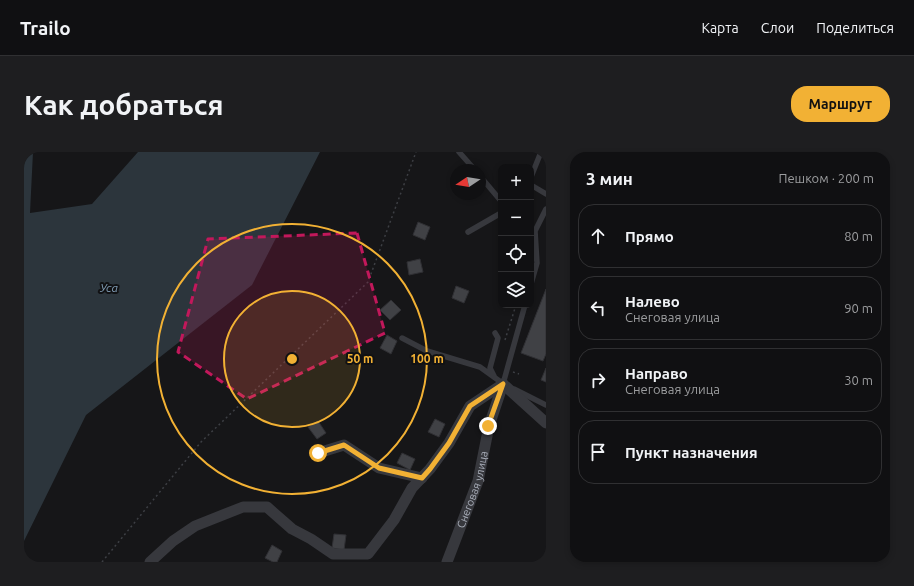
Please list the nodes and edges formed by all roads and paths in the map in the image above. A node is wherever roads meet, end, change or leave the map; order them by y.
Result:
1 (416, 152) edge
2 (459, 152) edge
3 (541, 152) edge
4 (470, 164) edge
5 (534, 170) edge
6 (486, 183) edge
7 (534, 187) edge
8 (546, 194) edge
9 (500, 200) edge
10 (546, 208) edge
11 (498, 215) edge
12 (468, 232) dead end
13 (534, 256) edge
14 (537, 263) junction
15 (534, 274) edge
16 (524, 308) edge
17 (495, 333) dead end
18 (402, 338) dead end
19 (494, 377) junction
20 (503, 384) junction
21 (546, 405) edge
22 (546, 423) edge
23 (318, 453) dead end
24 (422, 478) junction
25 (331, 558) edge
26 (102, 562) edge
27 (150, 562) edge
28 (447, 562) edge

1 - 26 path
2 - 4 lane
3 - 5 lane
6 - 9 lane
7 - 8 lane
10 - 14 lane
11 - 12 lane
13 - 14 lane
14 - 15 lane
16 - 20 lane
17 - 19 lane
18 - 19 lane
19 - 20 lane
20 - 21 lane
20 - 22 street
20 - 24 street
20 - 28 street, Снеговая улица
23 - 24 street
24 - 25 street
25 - 27 street

